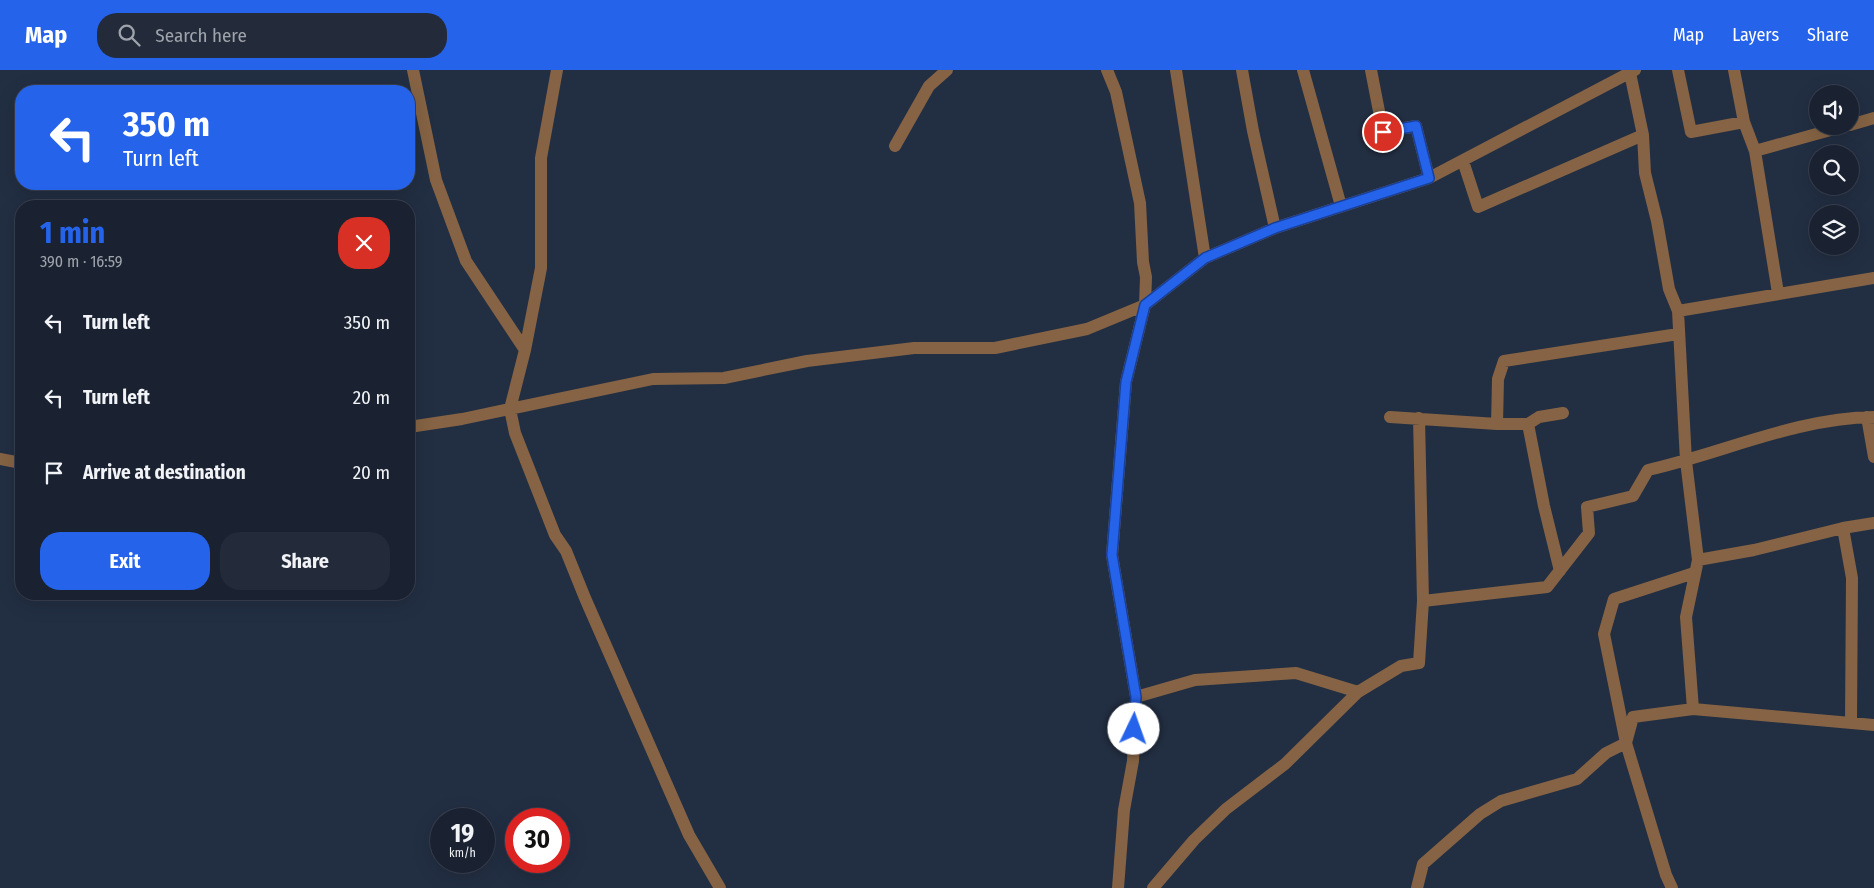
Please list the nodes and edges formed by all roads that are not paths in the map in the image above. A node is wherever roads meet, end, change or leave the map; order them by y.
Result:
1 (413, 70) edge
2 (557, 70) edge
3 (947, 70) edge
4 (1107, 70) edge
5 (1176, 70) edge
6 (1242, 70) edge
7 (1303, 70) edge
8 (1371, 70) edge
9 (1678, 70) edge
10 (1734, 70) edge
11 (1632, 71) edge
12 (1874, 118) edge
13 (1744, 122) junction
14 (1859, 122) edge
15 (1642, 135) junction
16 (1813, 135) edge
17 (895, 146) dead end
18 (1755, 151) junction
19 (1463, 160) junction
20 (1429, 178) junction
21 (1341, 206) junction
22 (1275, 228) junction
23 (1205, 258) junction
24 (1874, 278) edge
25 (1778, 293) junction
26 (1145, 305) junction
27 (1678, 311) junction
28 (1678, 334) junction
29 (525, 350) junction
30 (510, 409) junction
31 (1563, 414) dead end
32 (1390, 417) dead end
33 (1871, 417) edge
34 (1419, 418) junction
35 (1497, 424) junction
36 (1528, 424) junction
37 (415, 426) edge
38 (1874, 456) edge
39 (0, 459) edge
40 (1686, 461) junction
41 (15, 462) edge
42 (1874, 524) edge
43 (1843, 528) junction
44 (1698, 560) junction
45 (1560, 571) junction
46 (1694, 573) junction
47 (1423, 601) junction
48 (1358, 692) junction
49 (1136, 697) junction
50 (1693, 709) junction
51 (1851, 722) junction
52 (1874, 725) edge
53 (1626, 743) junction
54 (720, 888) edge
55 (1118, 888) edge
56 (1153, 888) edge
57 (1417, 888) edge
58 (1672, 888) edge

1 - 29 street
2 - 29 street
3 - 17 street
4 - 26 street
5 - 23 street
6 - 22 street
7 - 21 street
8 - 20 street
9 - 13 street
10 - 13 street
11 - 15 street
11 - 19 street
12 - 14 street
13 - 18 street
15 - 19 street
15 - 27 street
16 - 18 street
18 - 25 street
19 - 20 street
20 - 21 street
21 - 22 street
22 - 23 street
23 - 26 street
24 - 25 street
25 - 27 street
26 - 30 street
26 - 49 street
27 - 28 street
28 - 35 street
28 - 40 street
29 - 30 street
30 - 37 street
30 - 54 street
31 - 36 street
32 - 34 street
33 - 38 street
33 - 40 street
34 - 35 street
34 - 47 street
35 - 36 street
36 - 45 street
39 - 41 street
40 - 44 street
40 - 45 street
42 - 43 street
43 - 44 street
43 - 51 street
44 - 46 street
45 - 47 street
46 - 50 street
46 - 53 street
47 - 48 street
48 - 49 street
48 - 56 street
49 - 55 street
50 - 51 street
50 - 53 street
51 - 52 street
53 - 57 street
53 - 58 street

